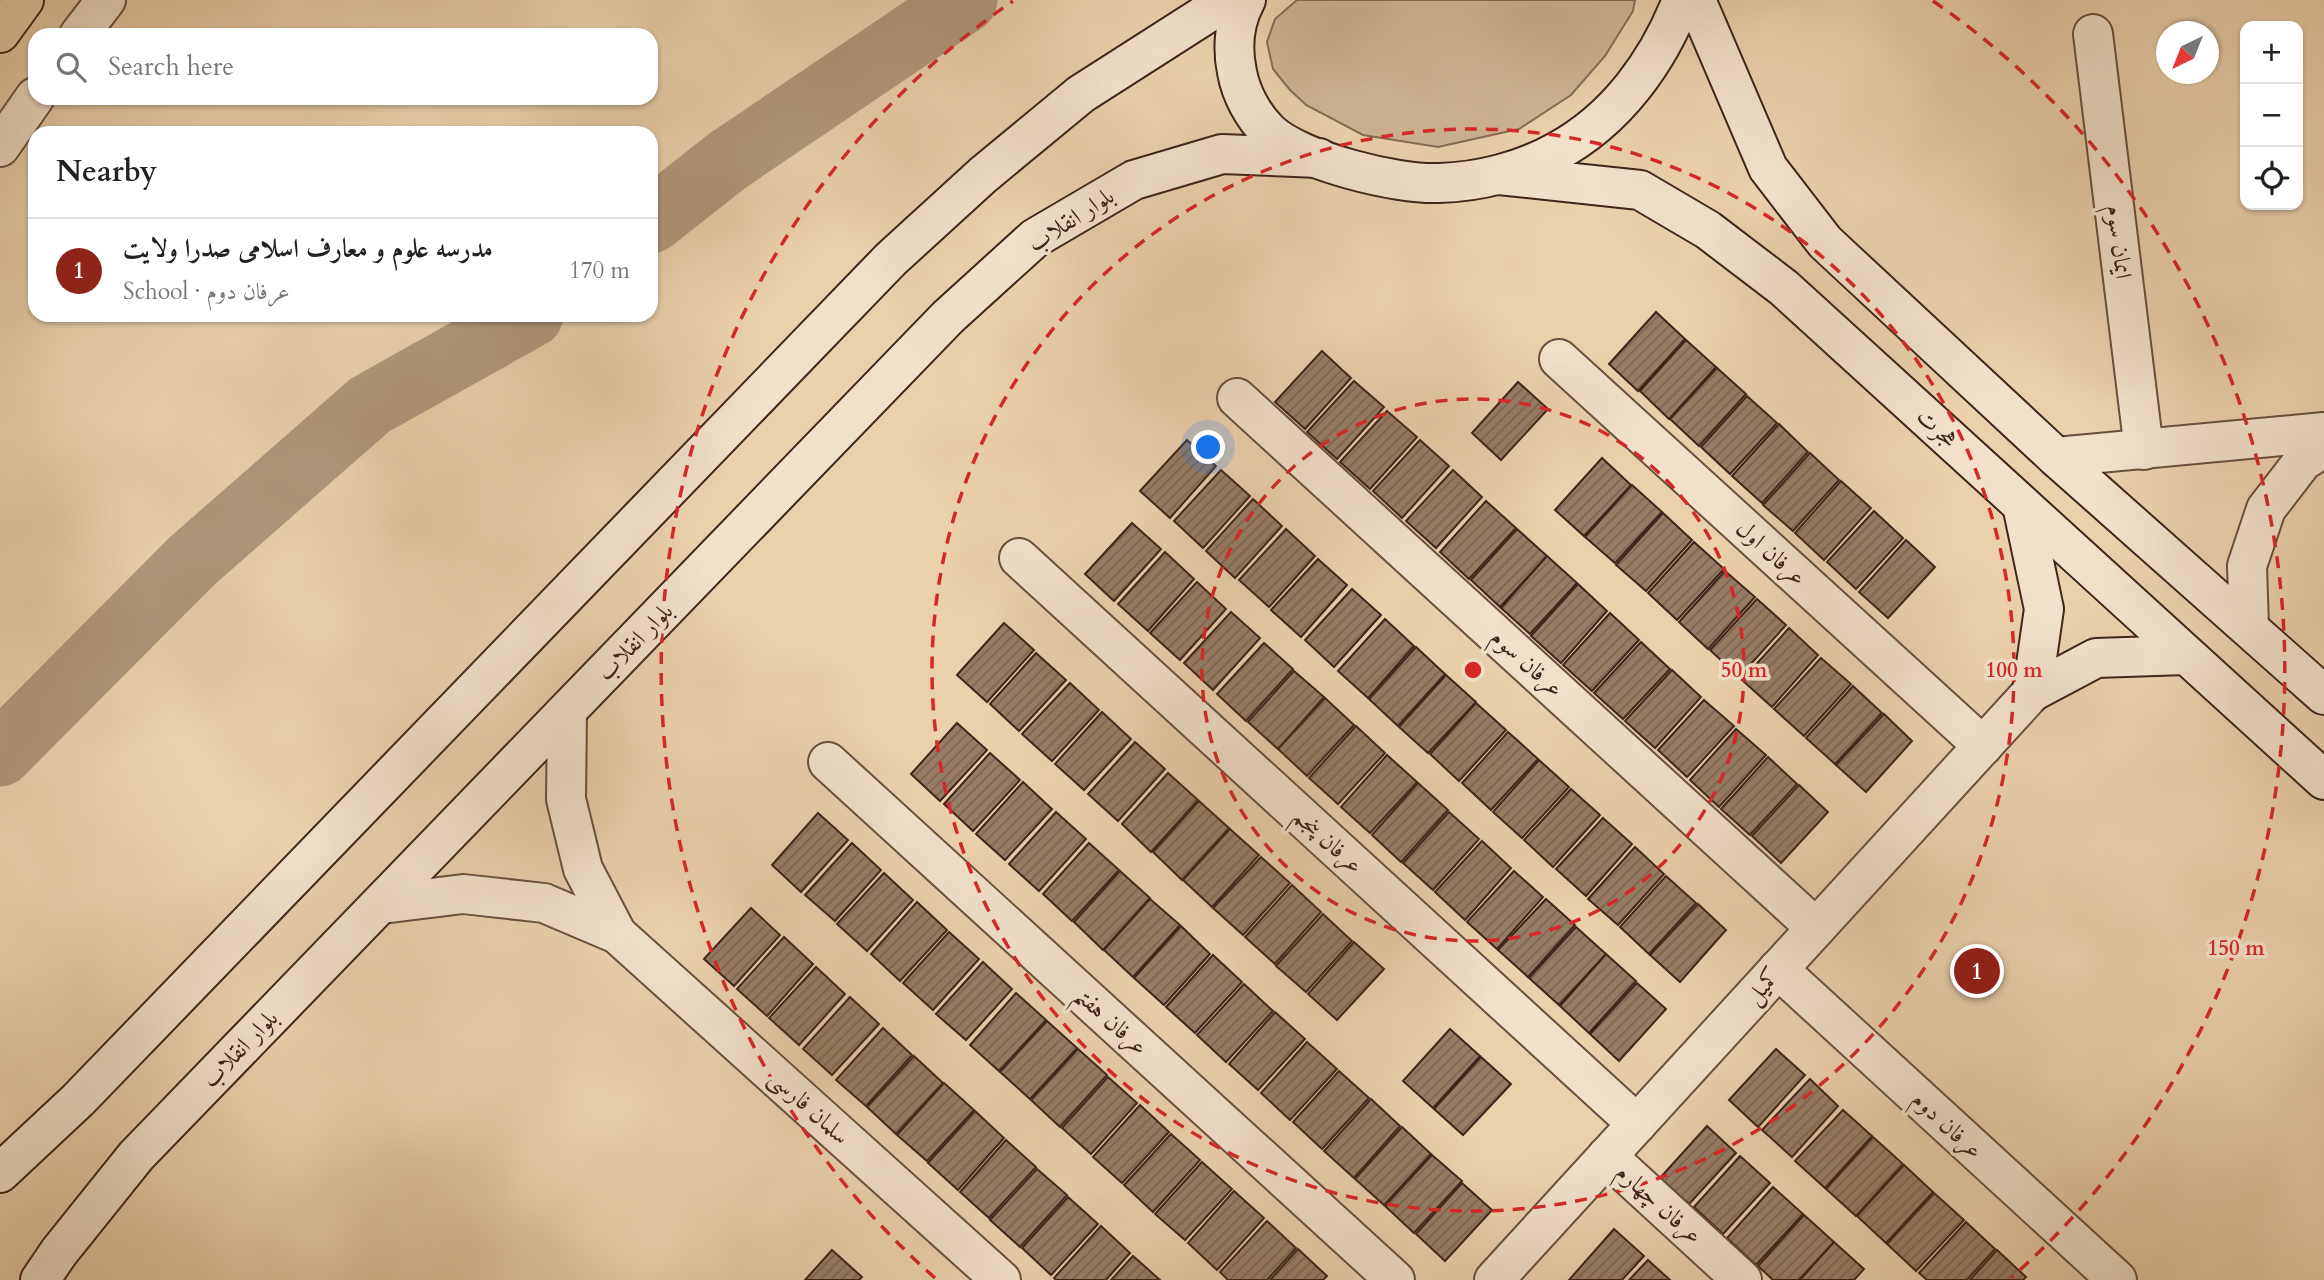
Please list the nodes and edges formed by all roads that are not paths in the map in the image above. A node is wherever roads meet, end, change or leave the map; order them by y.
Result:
1 (24, 0) edge
2 (106, 0) edge
3 (1228, 0) edge
4 (1246, 0) edge
5 (1682, 0) edge
6 (1696, 0) edge
7 (84, 28) edge
8 (0, 33) edge
9 (2093, 34) dead end
10 (29, 105) edge
11 (0, 146) edge
12 (1319, 158) junction
13 (1499, 175) junction
14 (1559, 359) dead end
15 (1237, 398) dead end
16 (2324, 432) edge
17 (2324, 448) edge
18 (2144, 450) junction
19 (2056, 457) junction
20 (2022, 505) junction
21 (1018, 558) dead end
22 (2249, 627) junction
23 (2186, 654) junction
24 (2032, 692) junction
25 (2324, 695) edge
26 (567, 712) junction
27 (1983, 746) junction
28 (828, 762) dead end
29 (2324, 780) edge
30 (382, 904) junction
31 (1816, 928) junction
32 (617, 934) junction
33 (1778, 969) junction
34 (1637, 1124) junction
35 (1607, 1156) junction
36 (0, 1173) edge
37 (40, 1280) edge
38 (1001, 1280) edge
39 (1395, 1280) edge
40 (1494, 1280) edge
41 (1742, 1280) edge
42 (2117, 1280) edge

1 - 8 main road
2 - 7 main road
3 - 36 main road
4 - 12 main road
5 - 13 main road
6 - 19 main road
9 - 18 main road, ایمان سوم
10 - 11 main road
12 - 13 main road
12 - 26 main road, بلوار انقلاب
13 - 20 main road, هجرت
14 - 27 main road, عرفان اول
15 - 31 main road, عرفان سوم
16 - 18 main road
17 - 22 main road
18 - 19 main road
19 - 22 main road
20 - 23 main road, هجرت
20 - 24 main road
21 - 34 main road, عرفان پنجم
22 - 25 main road
23 - 24 main road
23 - 29 main road, هجرت
24 - 27 main road, کمیل
26 - 30 main road, بلوار انقلاب
26 - 32 main road, سلمان فارسی
27 - 31 main road, کمیل
28 - 39 main road, عرفان هفتم
30 - 32 main road, سلمان فارسی
30 - 37 main road, بلوار انقلاب
31 - 33 main road, کمیل
32 - 38 main road, سلمان فارسی
33 - 34 main road, کمیل
33 - 42 main road, عرفان دوم
34 - 35 main road, کمیل
35 - 40 main road, کمیل
35 - 41 main road, عرفان چهارم

